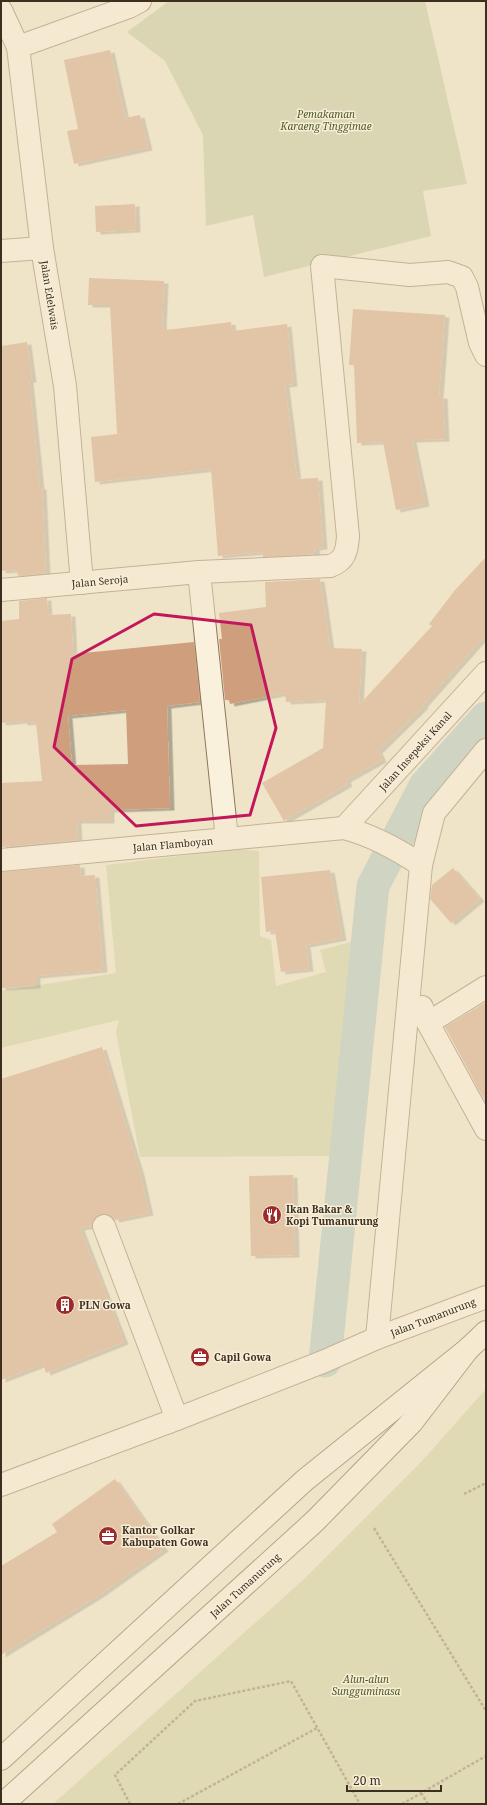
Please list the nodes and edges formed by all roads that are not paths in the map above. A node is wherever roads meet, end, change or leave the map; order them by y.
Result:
1 (140, 1) edge
2 (1, 10) edge
3 (18, 48) junction
4 (42, 248) junction
5 (1, 251) edge
6 (486, 356) edge
7 (199, 572) junction
8 (82, 583) junction
9 (1, 590) edge
10 (486, 673) edge
11 (486, 750) edge
12 (344, 828) junction
13 (227, 839) junction
14 (1, 860) edge
15 (414, 860) junction
16 (486, 987) edge
17 (486, 1129) edge
18 (104, 1226) dead end
19 (486, 1297) edge
20 (486, 1332) edge
21 (377, 1338) junction
22 (468, 1349) junction
23 (177, 1418) junction
24 (1, 1485) edge
25 (1, 1759) edge
26 (3, 1804) edge

1 - 3 street
2 - 3 street, Jalan Edelwais
3 - 4 street, Jalan Edelwais
4 - 5 street
4 - 8 street, Jalan Edelwais
6 - 7 street, Jalan Seroja
7 - 8 street, Jalan Seroja
7 - 13 street
8 - 9 street, Jalan Seroja
10 - 12 street, Jalan Insepeksi Kanal
11 - 15 street
12 - 13 street, Jalan Flamboyan
12 - 15 street
13 - 14 street, Jalan Flamboyan
15 - 21 street
16 - 17 street
18 - 23 street
19 - 21 street, Jalan Tumanurung
20 - 22 street, Jalan Tumanurung
21 - 23 street, Jalan Tumanurung
22 - 25 street, Jalan Tumanurung
22 - 26 street, Jalan Tumanurung
23 - 24 street, Jalan Tumanurung

